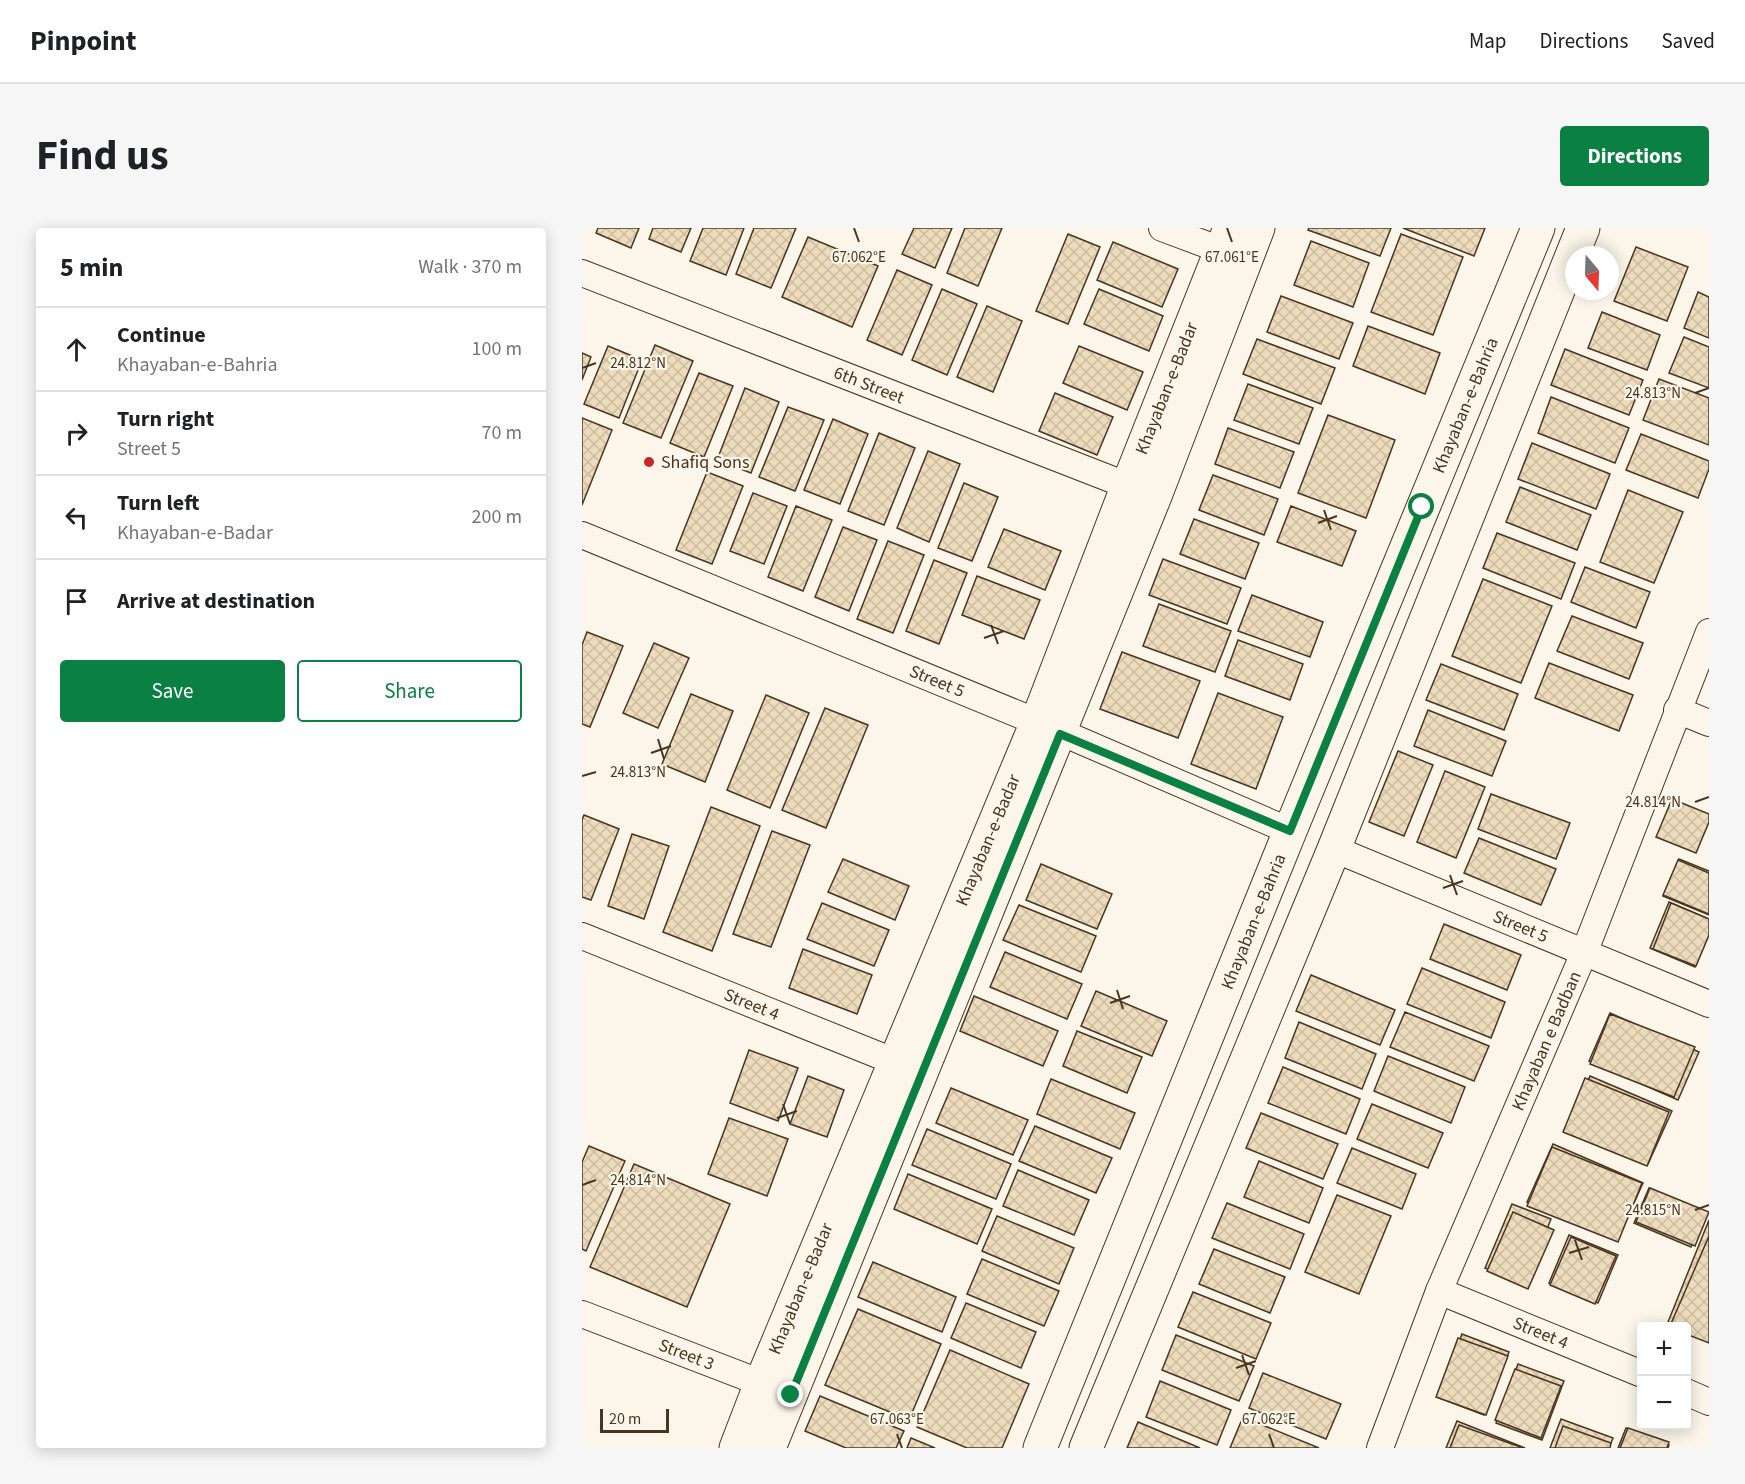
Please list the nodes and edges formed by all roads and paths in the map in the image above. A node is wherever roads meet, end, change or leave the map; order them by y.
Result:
1 (1162, 228) edge
2 (1258, 228) edge
3 (1538, 228) edge
4 (1583, 228) edge
5 (1232, 246) edge
6 (582, 273) edge
7 (1142, 491) junction
8 (1422, 507) junction
9 (1464, 525) junction
10 (582, 535) edge
11 (1709, 632) edge
12 (1677, 710) junction
13 (1709, 723) edge
14 (1048, 728) junction
15 (1290, 831) junction
16 (1334, 849) junction
17 (582, 936) edge
18 (1584, 953) junction
19 (1709, 1004) edge
20 (909, 1067) junction
21 (1439, 1291) junction
22 (582, 1314) edge
23 (1637, 1372) edge
24 (761, 1383) junction
25 (1691, 1394) edge
26 (791, 1395) junction
27 (1709, 1402) edge
28 (736, 1448) edge
29 (769, 1448) edge
30 (1040, 1448) edge
31 (1086, 1448) edge
32 (1380, 1448) edge

1 - 5 street
2 - 5 main road, Khayaban-e-Badar
3 - 8 main road, Khayaban-e-Bahria
4 - 9 main road
5 - 7 main road, Khayaban-e-Badar
6 - 7 street, 6th Street
7 - 14 main road, Khayaban-e-Badar
8 - 9 main road
8 - 15 main road, Khayaban-e-Bahria
9 - 16 main road
10 - 14 street, Street 5
11 - 12 street, Khayaban e Badban
12 - 13 street
12 - 18 street, Khayaban e Badban
14 - 15 street, Street 5
14 - 20 main road, Khayaban-e-Badar
15 - 30 main road, Khayaban-e-Bahria
16 - 18 street, Street 5
16 - 31 main road
17 - 20 street, Street 4
18 - 19 street, Street 5
18 - 21 street, Khayaban e Badban
20 - 24 main road, Khayaban-e-Badar
20 - 26 main road, Khayaban-e-Badar
21 - 23 street, Street 4
21 - 32 street, Khayaban e Badban
22 - 24 street, Street 3
24 - 26 street, Street 3
24 - 28 main road, Khayaban-e-Badar
25 - 27 street
26 - 29 main road, Khayaban-e-Badar

